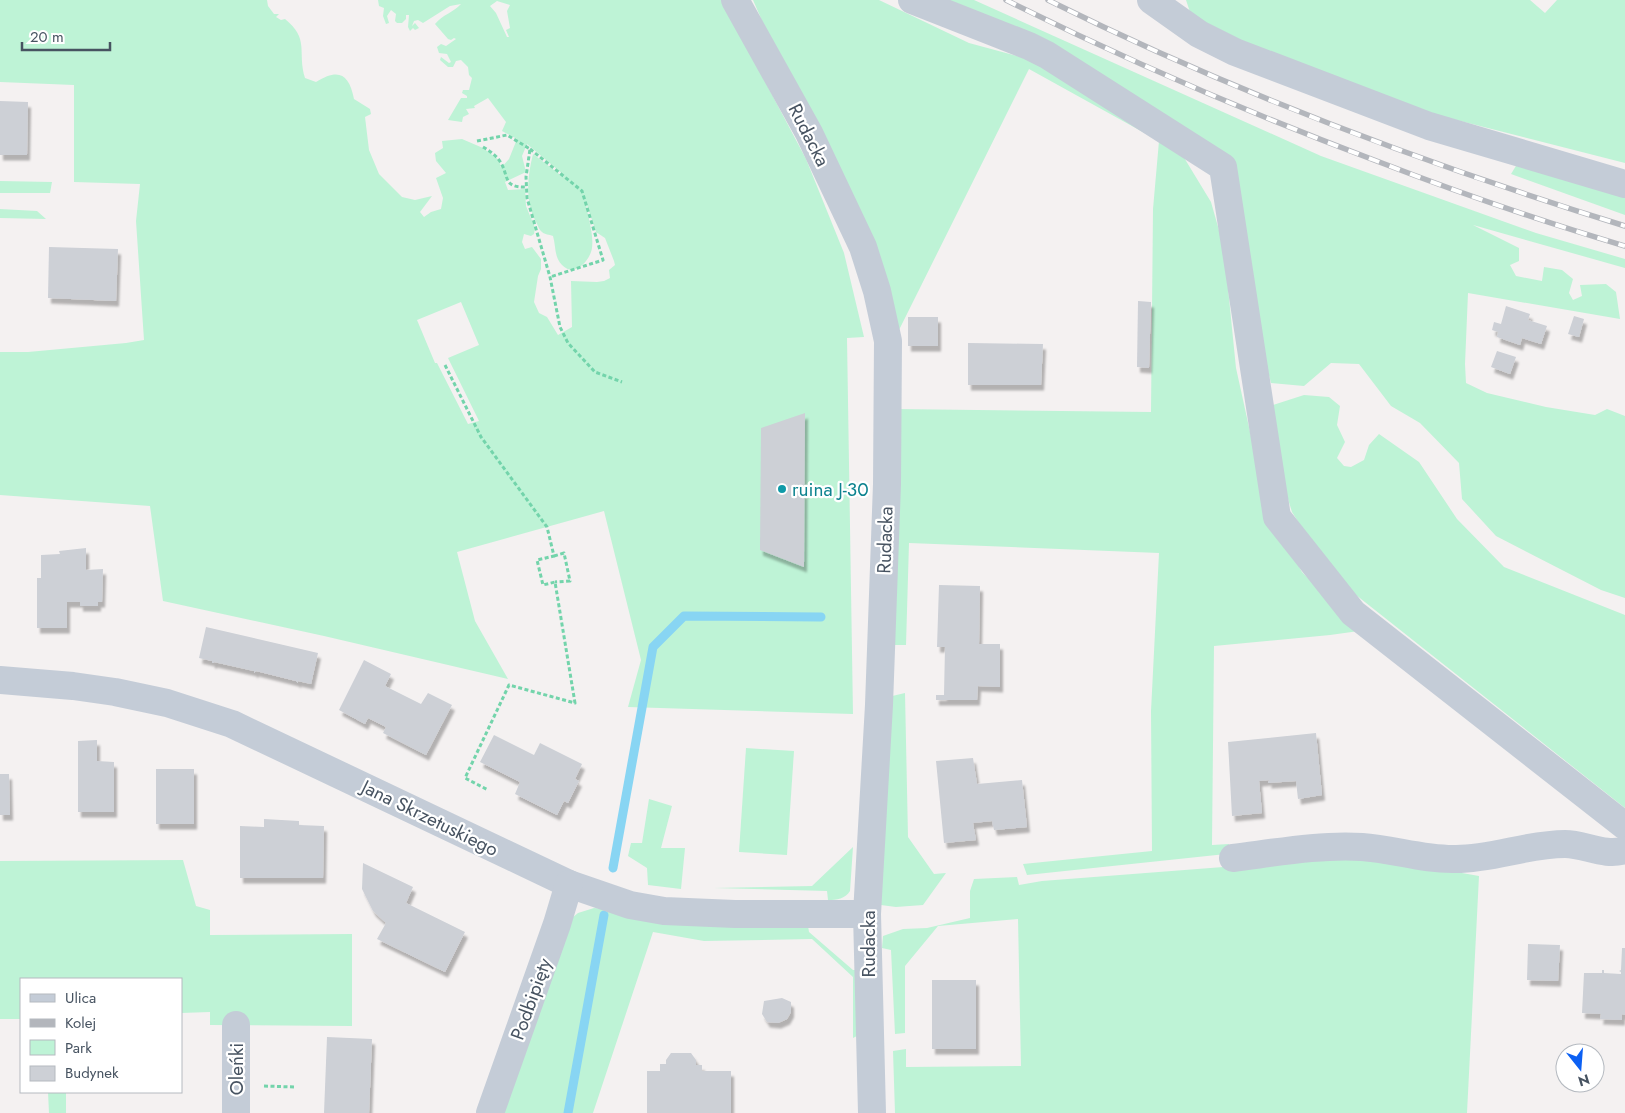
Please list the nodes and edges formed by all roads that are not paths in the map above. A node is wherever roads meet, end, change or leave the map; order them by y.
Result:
1 (735, 0) edge
2 (912, 0) edge
3 (1151, 0) edge
4 (1625, 184) edge
5 (0, 680) edge
6 (1625, 826) edge
7 (1625, 850) edge
8 (1233, 858) dead end
9 (569, 884) junction
10 (867, 914) junction
11 (236, 1025) dead end
12 (236, 1113) edge
13 (490, 1113) edge
14 (872, 1113) edge

1 - 10 street, Rudacka
2 - 6 street
3 - 4 street
5 - 9 street, Jana Skrzetuskiego
7 - 8 street
9 - 10 street, Jana Skrzetuskiego
9 - 13 street, Podbipięty
10 - 14 street, Rudacka
11 - 12 street, Oleńki

